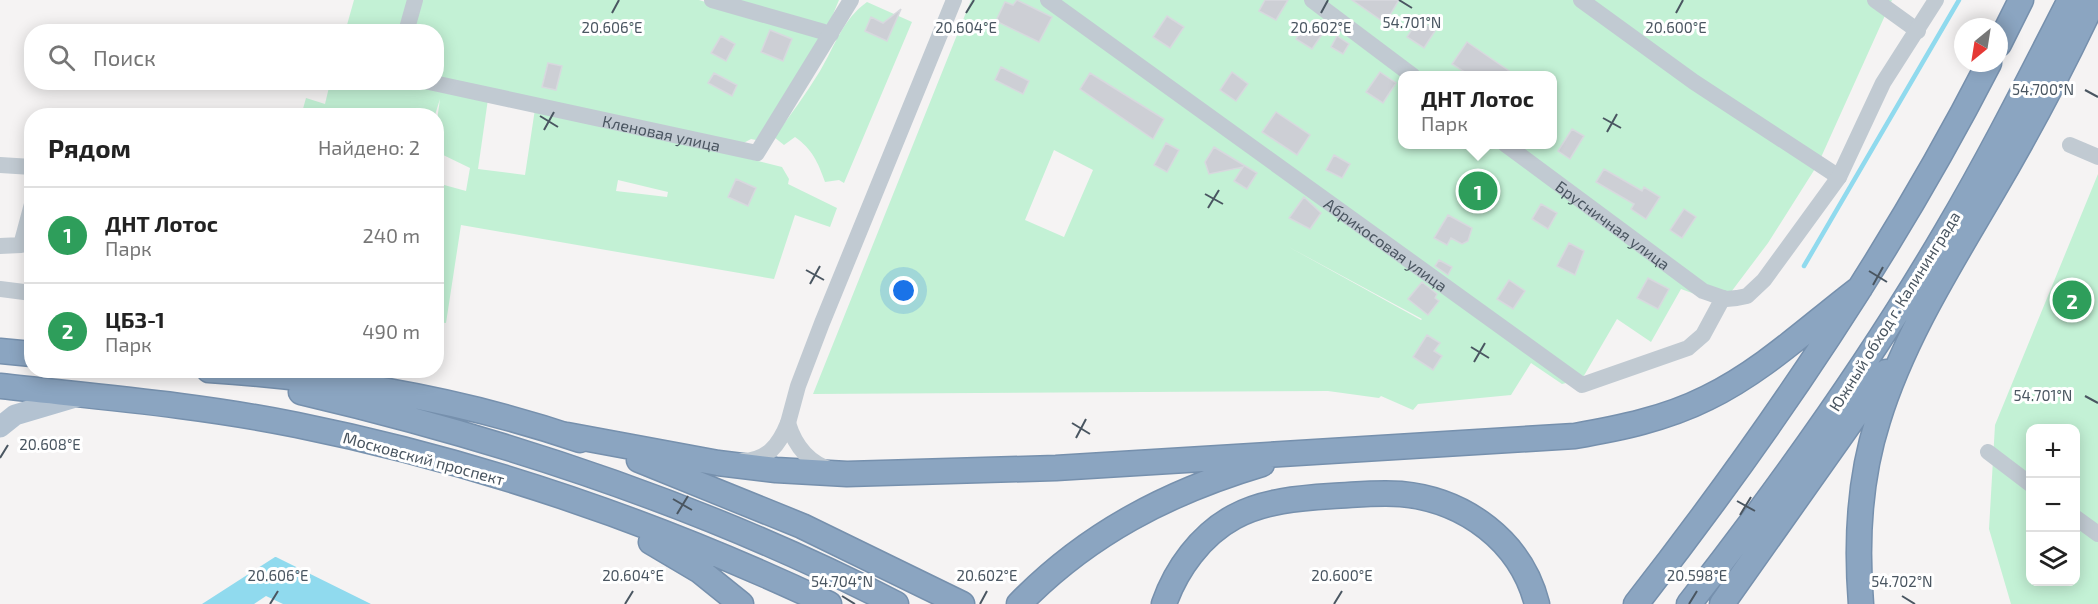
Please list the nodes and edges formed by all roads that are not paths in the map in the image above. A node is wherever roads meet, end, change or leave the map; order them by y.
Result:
1 (415, 0) edge
2 (711, 0) edge
3 (851, 0) edge
4 (1048, 0) edge
5 (1311, 0) edge
6 (1581, 0) edge
7 (1875, 0) edge
8 (1936, 0) edge
9 (2021, 0) edge
10 (2070, 0) edge
11 (2094, 0) edge
12 (951, 1) edge
13 (408, 24) edge
14 (2008, 26) edge
15 (1918, 31) junction
16 (831, 34) junction
17 (1408, 71) edge
18 (1984, 72) edge
19 (444, 85) edge
20 (2070, 145) dead end
21 (1512, 149) edge
22 (2098, 158) edge
23 (0, 165) edge
24 (24, 166) edge
25 (1839, 177) junction
26 (24, 234) edge
27 (0, 246) edge
28 (0, 252) edge
29 (24, 254) edge
30 (1860, 288) junction
31 (0, 289) edge
32 (24, 292) edge
33 (1723, 298) junction
34 (1917, 325) junction
35 (0, 351) edge
36 (24, 353) edge
37 (236, 378) edge
38 (292, 378) edge
39 (0, 386) edge
40 (80, 395) junction
41 (788, 423) junction
42 (0, 428) edge
43 (567, 435) junction
44 (1988, 452) dead end
45 (1301, 453) junction
46 (718, 463) junction
47 (847, 474) junction
48 (2026, 480) edge
49 (572, 501) junction
50 (2080, 521) edge
51 (2098, 534) edge
52 (1026, 597) edge
53 (741, 604) edge
54 (829, 604) edge
55 (896, 604) edge
56 (962, 604) edge
57 (1164, 604) edge
58 (1537, 604) edge
59 (1636, 604) edge
60 (1689, 604) edge
61 (1722, 604) edge
62 (1861, 604) edge

1 - 13 street
2 - 16 street
3 - 16 street, Кленовая улица
4 - 33 street, Абрикосовая улица
5 - 17 street
6 - 25 street
7 - 15 street
8 - 15 street
9 - 14 highway
10 - 60 highway, Южный обход г. Калининграда
11 - 34 highway
12 - 41 street
15 - 25 street
16 - 19 street, Кленовая улица
18 - 30 highway
20 - 22 street
21 - 33 street, Брусничная улица
23 - 24 street
25 - 33 street
26 - 27 street
28 - 29 street
30 - 45 highway
30 - 59 highway
31 - 32 street
34 - 61 highway
34 - 62 highway
35 - 36 highway
37 - 55 highway, Московский проспект
38 - 43 highway
39 - 40 highway, Московский проспект
40 - 42 main road
40 - 49 highway, Московский проспект
41 - 46 street
41 - 47 street
43 - 46 highway
43 - 56 highway
44 - 48 street
45 - 47 highway
45 - 52 highway
46 - 47 highway
49 - 53 highway
49 - 54 highway, Московский проспект
50 - 51 street
57 - 58 highway

